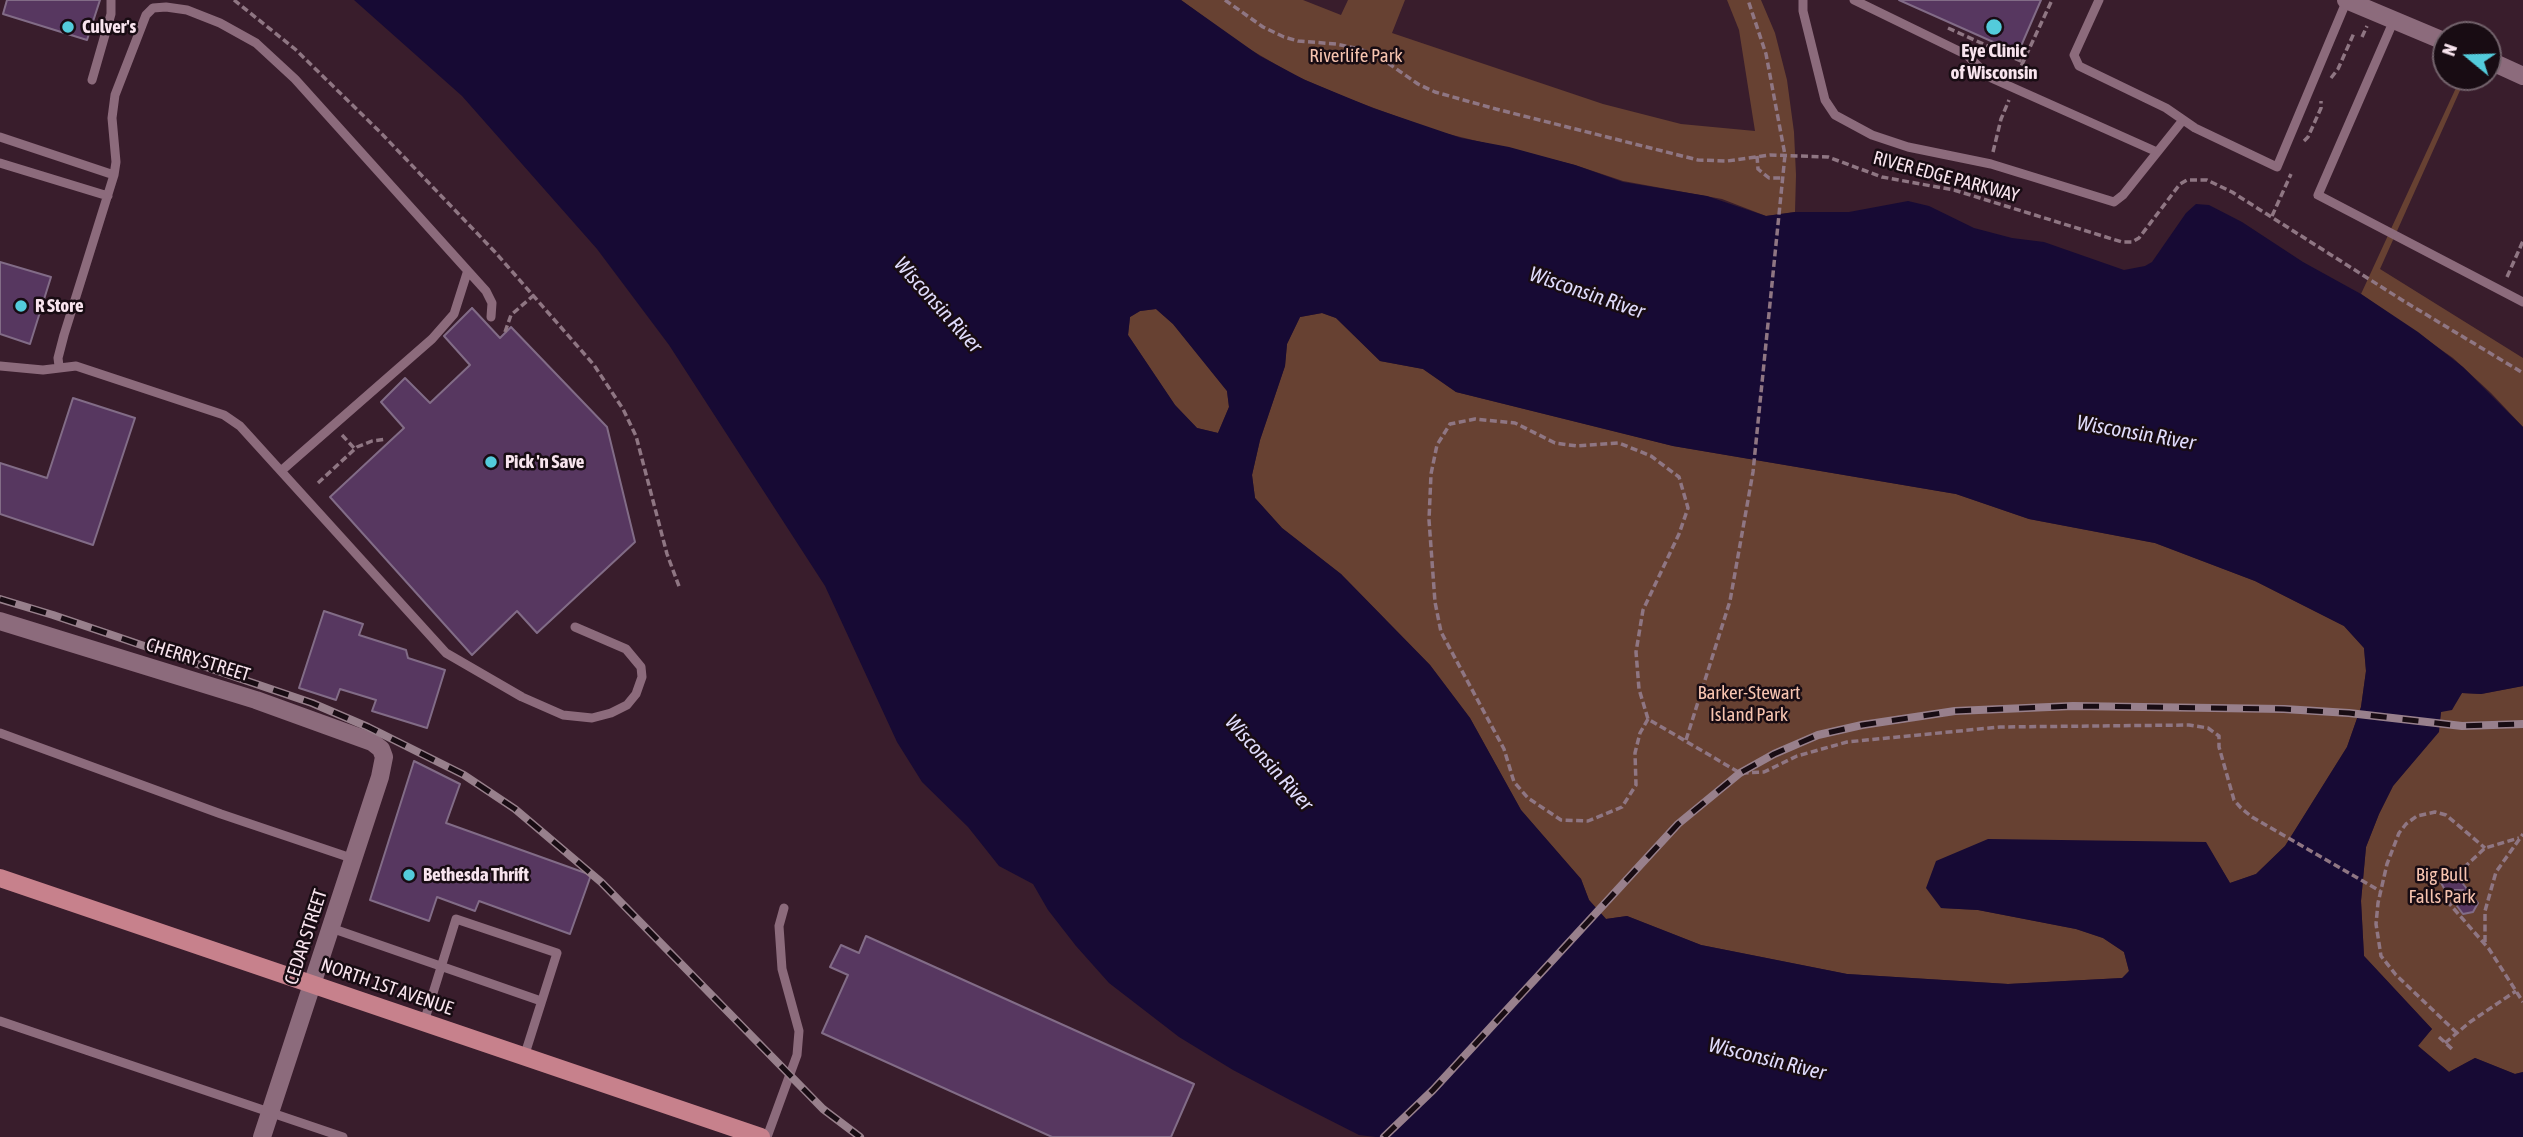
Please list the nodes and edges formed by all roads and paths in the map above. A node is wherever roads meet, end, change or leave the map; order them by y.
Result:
1 (111, 0) edge
2 (234, 0) edge
3 (1225, 0) edge
4 (1748, 0) edge
5 (1803, 0) edge
6 (1854, 0) edge
7 (2052, 0) edge
8 (2099, 0) edge
9 (2346, 0) edge
10 (2394, 20) junction
11 (1937, 23) dead end
12 (2354, 33) dead end
13 (2432, 36) edge
14 (2023, 62) junction
15 (2502, 66) edge
16 (2523, 76) edge
17 (92, 80) dead end
18 (2015, 80) dead end
19 (2329, 84) dead end
20 (2325, 92) dead end
21 (2009, 100) dead end
22 (2183, 120) junction
23 (0, 137) edge
24 (2300, 150) dead end
25 (1993, 152) dead end
26 (2157, 152) junction
27 (1785, 155) junction
28 (1757, 156) junction
29 (0, 163) edge
30 (2291, 170) dead end
31 (114, 175) junction
32 (1783, 178) junction
33 (108, 196) junction
34 (2272, 216) junction
35 (2523, 241) edge
36 (467, 273) junction
37 (2506, 279) dead end
38 (534, 295) junction
39 (2523, 302) edge
40 (491, 317) dead end
41 (505, 332) dead end
42 (0, 366) edge
43 (59, 366) junction
44 (2523, 373) edge
45 (345, 438) dead end
46 (386, 439) dead end
47 (355, 449) junction
48 (281, 471) junction
49 (318, 483) dead end
50 (680, 589) dead end
51 (0, 621) edge
52 (575, 626) dead end
53 (1648, 719) junction
54 (0, 733) edge
55 (1686, 740) junction
56 (381, 749) joint
57 (2522, 836) edge
58 (2486, 848) junction
59 (354, 859) junction
60 (2456, 875) dead end
61 (0, 878) edge
62 (2447, 890) dead end
63 (2380, 891) junction
64 (784, 908) dead end
65 (331, 928) junction
66 (2485, 944) junction
67 (440, 967) junction
68 (313, 984) junction
69 (2516, 991) junction
70 (541, 1002) junction
71 (2523, 1002) edge
72 (0, 1021) edge
73 (424, 1022) junction
74 (2457, 1034) junction
75 (2440, 1037) dead end
76 (2445, 1043) junction
77 (2452, 1049) dead end
78 (524, 1056) junction
79 (271, 1112) junction
80 (262, 1137) edge
81 (343, 1137) edge
82 (761, 1137) edge
83 (767, 1137) edge

1 - 17 lane
2 - 38 path
3 - 28 path, RIVER EDGE PARKWAY
4 - 27 path
5 - 26 lane
6 - 26 lane
7 - 14 path
8 - 22 lane
9 - 10 street
9 - 22 lane
10 - 13 street
10 - 39 lane
11 - 14 path
12 - 19 path
14 - 18 path
15 - 16 street
20 - 24 path
21 - 25 path
22 - 26 lane
23 - 31 lane
27 - 28 path, RIVER EDGE PARKWAY
27 - 32 path
27 - 34 path, RIVER EDGE PARKWAY
28 - 32 path
29 - 33 lane
30 - 34 path
31 - 33 lane
31 - 36 lane
32 - 55 path
33 - 43 lane
34 - 44 path, RIVER EDGE PARKWAY
35 - 37 path
36 - 40 lane
36 - 48 lane
38 - 41 path
38 - 50 path
42 - 43 lane
43 - 48 lane
45 - 47 path
46 - 47 path
47 - 49 path
48 - 52 lane
51 - 56 street, CHERRY STREET
53 - 53 path
53 - 55 path
54 - 59 lane
55 - 63 path
56 - 59 street, CEDAR STREET
57 - 58 path
57 - 66 path
58 - 60 path
58 - 63 path
59 - 65 street, CEDAR STREET
61 - 68 main road, NORTH 1ST AVENUE
62 - 66 path
63 - 74 path
64 - 83 lane
65 - 67 lane
65 - 68 street, CEDAR STREET
66 - 69 path
67 - 70 lane
67 - 70 lane
67 - 73 lane
68 - 73 main road, NORTH 1ST AVENUE
68 - 79 street, CEDAR STREET
69 - 71 path
69 - 74 path
70 - 78 lane
72 - 79 lane
73 - 78 main road, NORTH 1ST AVENUE
74 - 76 path
75 - 76 path
76 - 77 path
78 - 82 main road, NORTH 1ST AVENUE
79 - 80 street, CEDAR STREET
79 - 81 lane

